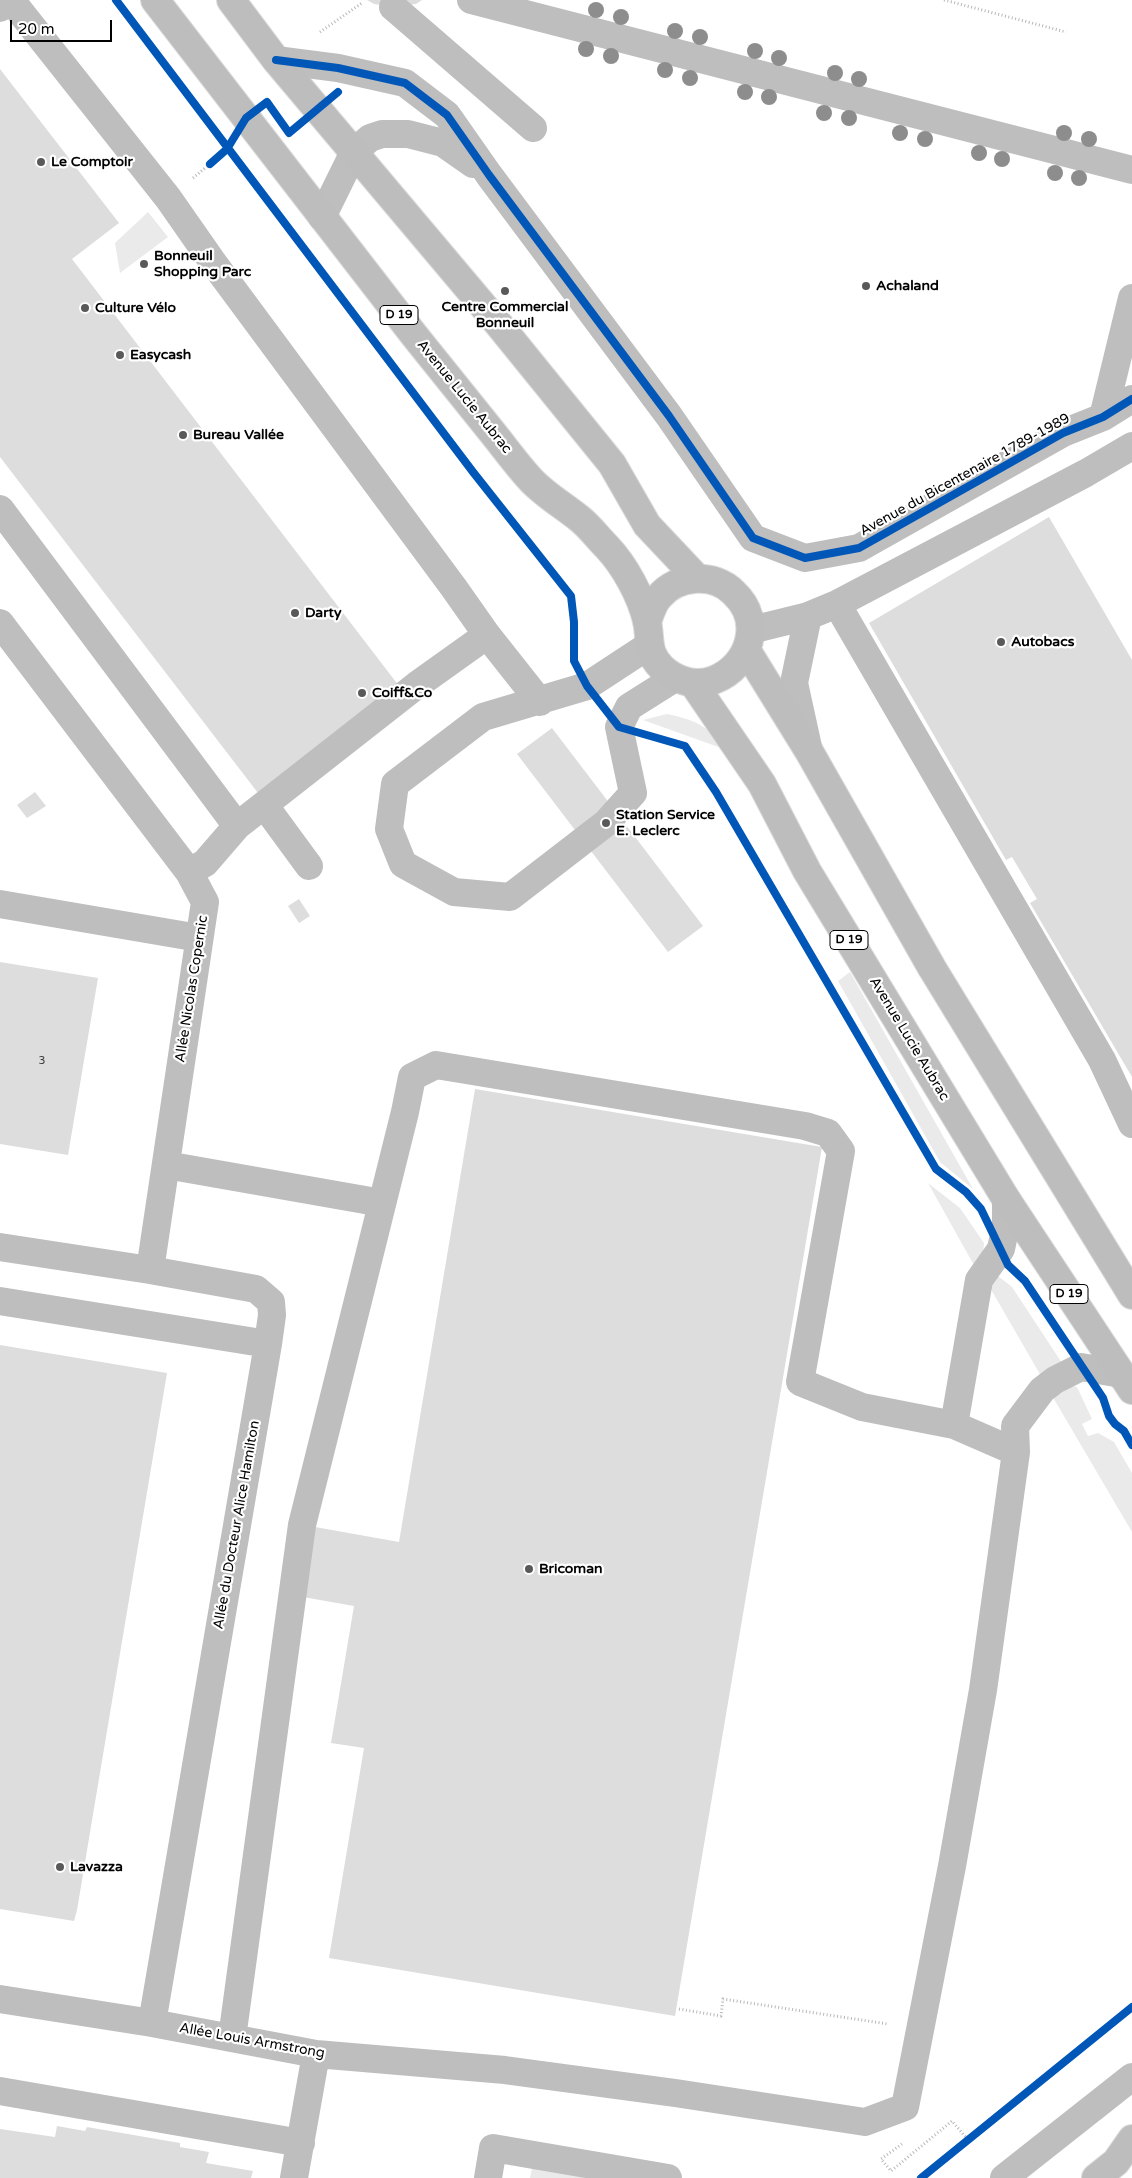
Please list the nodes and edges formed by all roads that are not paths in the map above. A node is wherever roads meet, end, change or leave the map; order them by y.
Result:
1 (11, 0) edge
2 (155, 0) edge
3 (231, 0) edge
4 (478, 1) edge
5 (393, 7) dead end
6 (0, 8) edge
7 (276, 60) junction
8 (533, 128) dead end
9 (354, 152) junction
10 (1132, 170) edge
11 (489, 175) junction
12 (322, 217) junction
13 (1132, 298) edge
14 (1132, 399) edge
15 (1103, 416) junction
16 (1132, 446) edge
17 (0, 509) edge
18 (697, 578) junction
19 (837, 604) junction
20 (808, 616) junction
21 (0, 624) edge
22 (647, 634) junction
23 (486, 635) junction
24 (749, 640) junction
25 (684, 680) junction
26 (540, 702) junction
27 (810, 753) junction
28 (265, 806) junction
29 (238, 826) junction
30 (308, 866) dead end
31 (190, 872) junction
32 (0, 904) edge
33 (199, 938) junction
34 (1132, 1124) edge
35 (166, 1165) junction
36 (1006, 1199) junction
37 (382, 1203) junction
38 (0, 1247) edge
39 (150, 1270) junction
40 (1132, 1295) edge
41 (0, 1302) edge
42 (268, 1344) junction
43 (1126, 1382) edge
44 (954, 1425) junction
45 (1016, 1452) junction
46 (0, 2000) edge
47 (152, 2024) junction
48 (232, 2038) junction
49 (316, 2054) junction
50 (1132, 2077) edge
51 (0, 2091) edge
52 (1132, 2139) edge
53 (300, 2143) junction
54 (294, 2178) edge
55 (488, 2178) edge
56 (668, 2178) edge
57 (1004, 2178) edge
58 (1096, 2178) edge

1 - 6 street
1 - 23 street
2 - 12 main road, Avenue Lucie Aubrac / D 19
3 - 7 main road
4 - 10 street
5 - 8 street
7 - 9 main road
7 - 11 street
9 - 11 street
9 - 12 street
9 - 18 main road
11 - 15 street, Avenue du Bicentenaire 1789-1989
12 - 22 main road, Avenue Lucie Aubrac / D 19
13 - 15 street
14 - 15 street, Avenue du Bicentenaire 1789-1989
16 - 19 street
17 - 29 street
18 - 22 main road
18 - 24 main road
19 - 20 street
19 - 34 street
20 - 24 street
20 - 27 street
21 - 31 street, Allée Nicolas Copernic
22 - 25 main road, Avenue Lucie Aubrac
22 - 26 street
23 - 26 street
23 - 28 street
24 - 25 main road
24 - 27 main road
25 - 26 street
25 - 36 main road, Avenue Lucie Aubrac / D 19
27 - 40 main road
28 - 29 street
28 - 30 street
29 - 31 street
31 - 33 street, Allée Nicolas Copernic
32 - 33 street
33 - 35 street, Allée Nicolas Copernic
35 - 37 street
35 - 39 street, Allée Nicolas Copernic
36 - 43 main road, Avenue Lucie Aubrac / D 19
36 - 44 street
37 - 44 street
37 - 48 street
38 - 39 street, Allée du Docteur Alice Hamilton
39 - 42 street, Allée du Docteur Alice Hamilton
41 - 42 street
42 - 47 street, Allée du Docteur Alice Hamilton
43 - 45 street
44 - 45 street
45 - 49 street, Allée Louis Armstrong
46 - 47 street, Allée Louis Armstrong
47 - 48 street, Allée Louis Armstrong
48 - 49 street, Allée Louis Armstrong
49 - 53 street
50 - 57 street
51 - 53 street
52 - 58 main road
53 - 54 street
55 - 56 street

